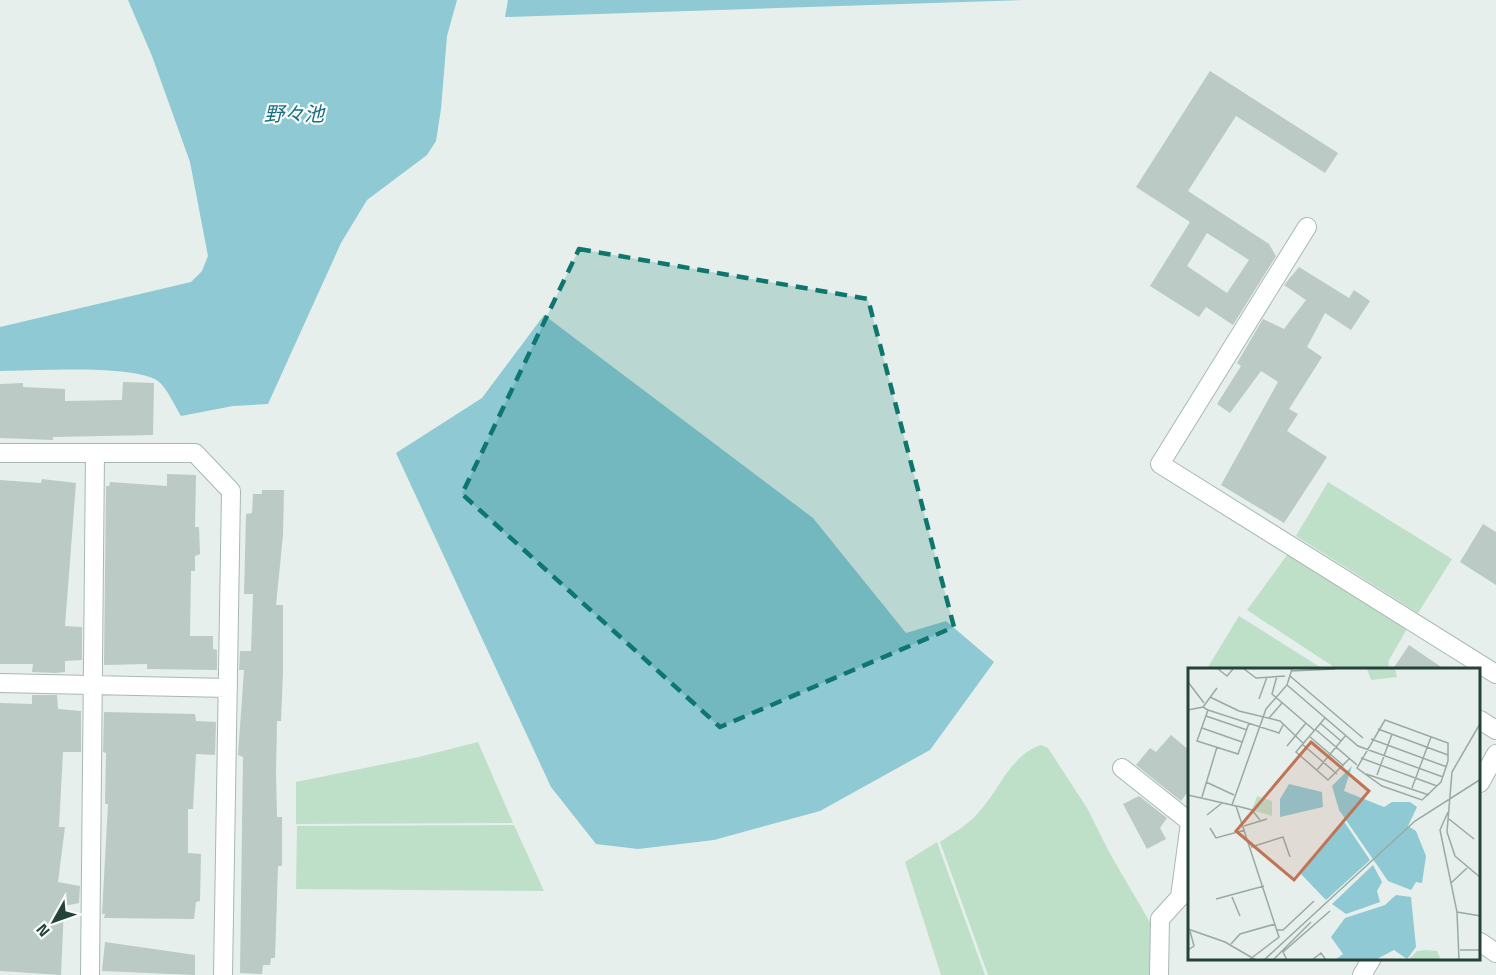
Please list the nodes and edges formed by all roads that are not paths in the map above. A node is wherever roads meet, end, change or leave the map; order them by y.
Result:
1 (1306, 227) dead end
2 (0, 453) edge
3 (95, 453) junction
4 (1496, 674) edge
5 (0, 683) edge
6 (92, 684) junction
7 (228, 688) junction
8 (1481, 721) edge
9 (1496, 730) edge
10 (1496, 754) edge
11 (1122, 768) dead end
12 (1486, 782) edge
13 (1188, 821) edge
14 (1188, 838) edge
15 (1481, 943) edge
16 (1496, 953) edge
17 (1371, 960) edge
18 (90, 975) edge
19 (224, 975) edge
20 (1159, 975) edge
21 (1362, 975) edge

1 - 4 street
2 - 3 street
3 - 6 street
3 - 7 street
5 - 6 street
6 - 7 street
6 - 18 street
7 - 19 street
8 - 9 street
10 - 12 street
11 - 13 street
14 - 20 street
15 - 16 street
17 - 21 street

